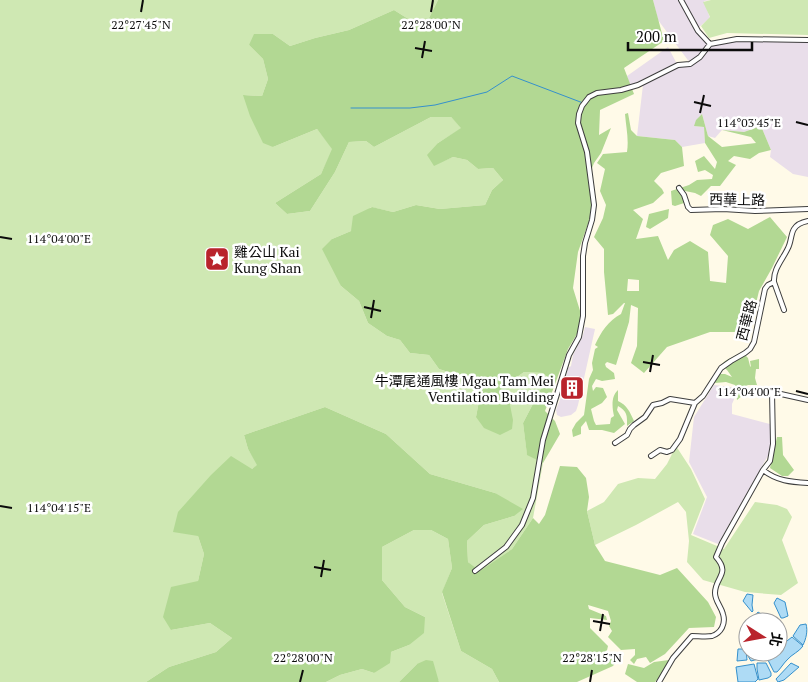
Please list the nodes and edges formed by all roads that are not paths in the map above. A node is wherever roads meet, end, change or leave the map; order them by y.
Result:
1 (681, 0) edge
2 (808, 40) edge
3 (710, 44) junction
4 (679, 188) dead end
5 (808, 209) edge
6 (808, 221) edge
7 (774, 282) junction
8 (784, 310) dead end
9 (808, 400) edge
10 (694, 404) junction
11 (615, 443) dead end
12 (651, 456) dead end
13 (763, 470) junction
14 (808, 483) edge
15 (475, 571) dead end
16 (659, 682) edge

1 - 3 street
2 - 3 street
3 - 15 street
4 - 5 street, 西華上路
6 - 7 street, 西華路
7 - 8 street, 西華路
7 - 10 street, 西華路
9 - 13 street
10 - 11 street
10 - 12 street, 西華路
13 - 14 street
13 - 16 street

